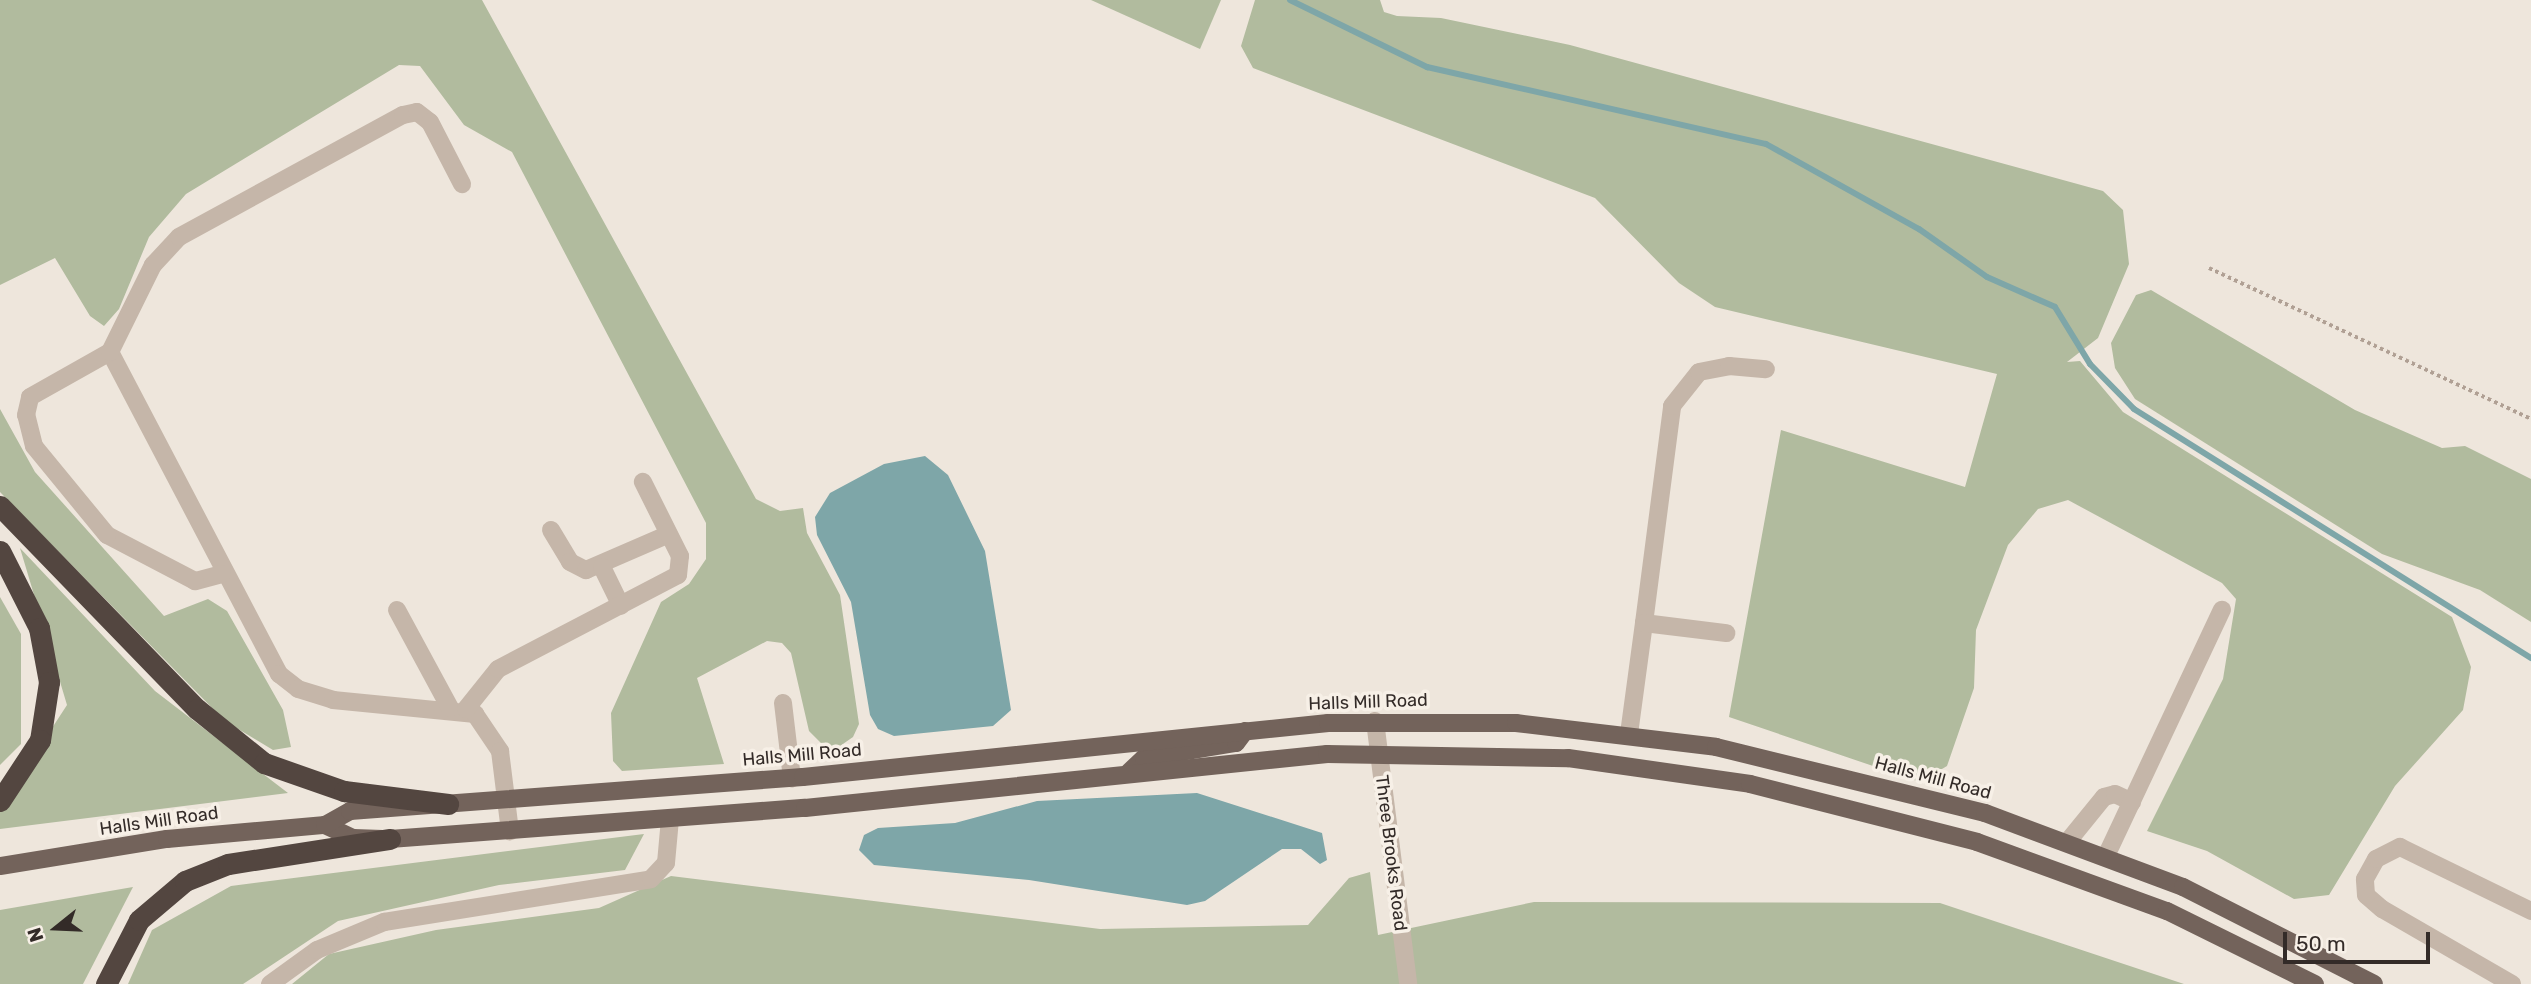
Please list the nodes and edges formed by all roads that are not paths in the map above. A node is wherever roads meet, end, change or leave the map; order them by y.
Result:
1 (461, 184) dead end
2 (110, 352) junction
3 (1766, 369) dead end
4 (643, 482) dead end
5 (0, 506) edge
6 (551, 530) dead end
7 (669, 534) junction
8 (0, 551) edge
9 (602, 567) junction
10 (222, 574) junction
11 (621, 606) junction
12 (397, 610) dead end
13 (2222, 610) dead end
14 (1644, 623) junction
15 (1726, 633) dead end
16 (783, 703) dead end
17 (458, 709) junction
18 (1375, 721) junction
19 (1245, 731) junction
20 (1629, 734) junction
21 (1378, 752) junction
22 (1129, 772) junction
23 (792, 778) junction
24 (508, 800) junction
25 (0, 802) edge
26 (2132, 802) junction
27 (448, 804) junction
28 (670, 819) junction
29 (325, 825) junction
30 (510, 831) junction
31 (390, 839) junction
32 (2068, 840) junction
33 (2107, 855) junction
34 (0, 866) edge
35 (2531, 911) edge
36 (106, 984) edge
37 (270, 984) edge
38 (1408, 984) edge
39 (2315, 984) edge
40 (2374, 984) edge
41 (2512, 984) edge

1 - 2 street
2 - 10 street
2 - 10 street
3 - 14 street
4 - 7 street
5 - 27 highway
6 - 9 street
7 - 9 street
7 - 11 street
8 - 25 highway
9 - 11 street
10 - 17 street
11 - 17 street
12 - 17 street
13 - 26 street
14 - 15 street
14 - 20 street
16 - 23 street
17 - 24 street
18 - 19 main road, Halls Mill Road
18 - 20 main road, Halls Mill Road
18 - 21 street, Three Brooks Road
19 - 22 main road
19 - 23 main road, Halls Mill Road
20 - 32 main road, Halls Mill Road
21 - 22 main road, Halls Mill Road
21 - 38 street, Three Brooks Road
21 - 39 main road, Halls Mill Road
22 - 28 main road, Halls Mill Road
23 - 24 main road, Halls Mill Road
24 - 27 main road, Halls Mill Road
24 - 30 street
26 - 32 street
26 - 33 street
27 - 29 main road, Halls Mill Road
28 - 30 main road, Halls Mill Road
28 - 37 street
29 - 31 main road, Halls Mill Road
29 - 34 main road, Halls Mill Road
30 - 31 main road, Halls Mill Road
31 - 36 highway
32 - 33 main road, Halls Mill Road
33 - 40 main road, Halls Mill Road
35 - 41 street

